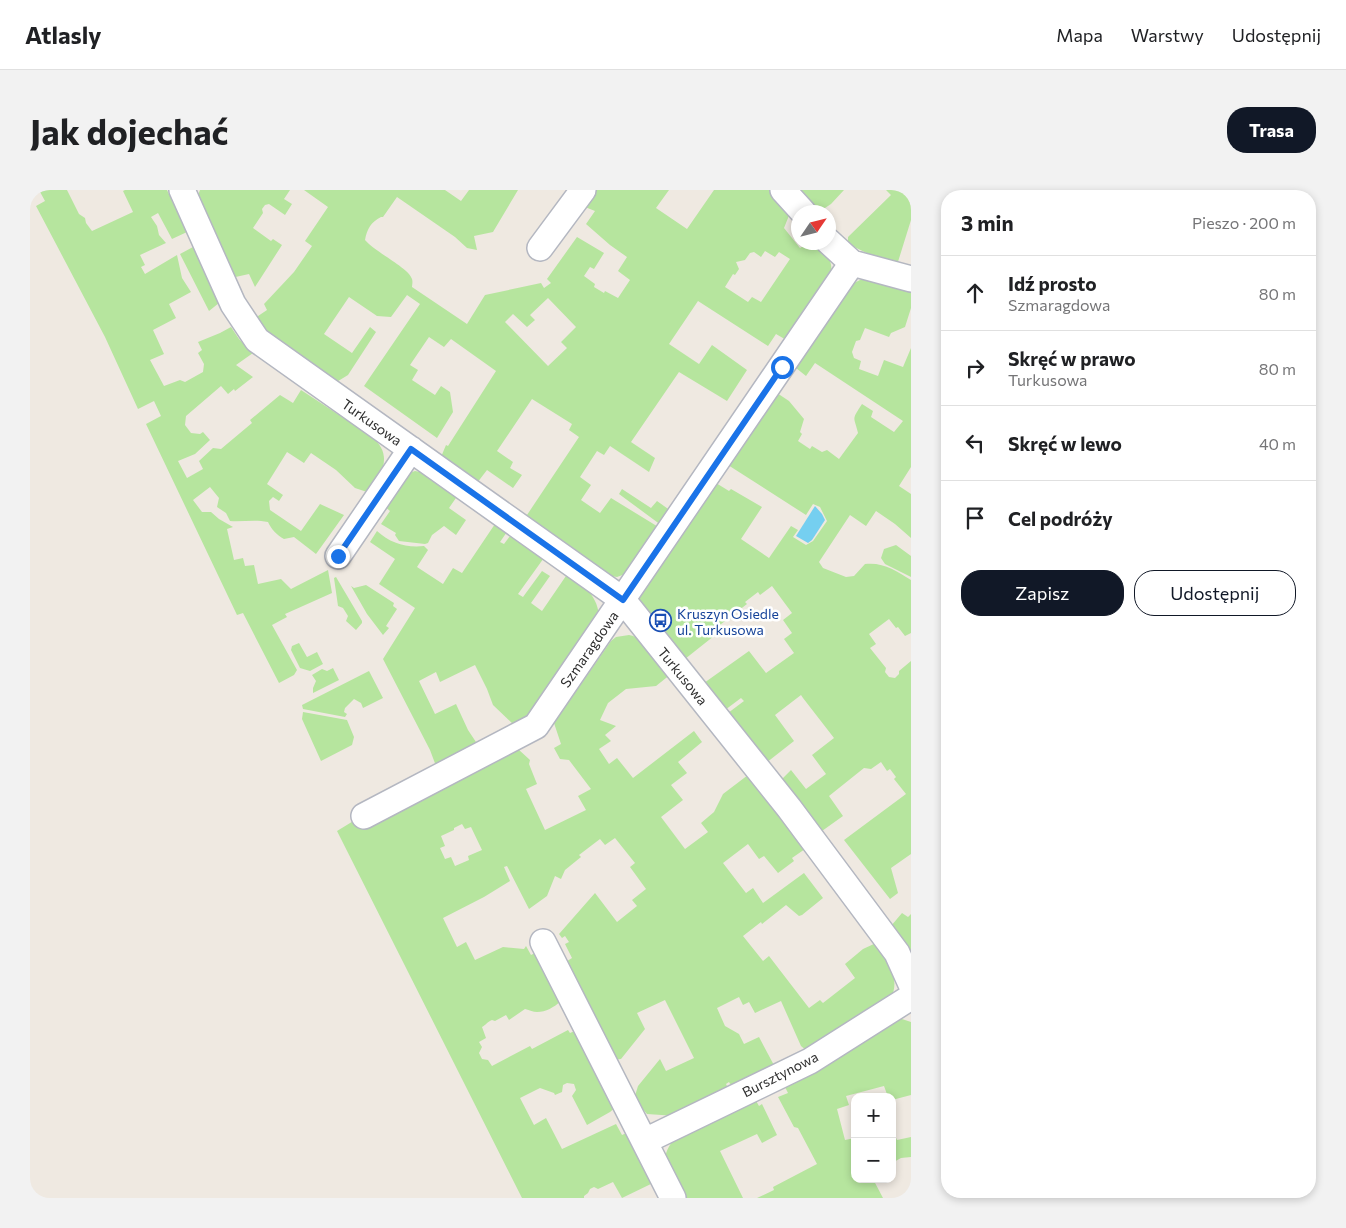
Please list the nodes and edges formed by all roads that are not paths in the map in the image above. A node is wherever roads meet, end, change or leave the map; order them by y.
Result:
1 (182, 190) edge
2 (582, 190) edge
3 (783, 190) edge
4 (796, 205) edge
5 (540, 248) dead end
6 (836, 248) edge
7 (852, 263) junction
8 (911, 279) edge
9 (411, 449) junction
10 (338, 556) dead end
11 (623, 600) junction
12 (364, 816) dead end
13 (544, 942) dead end
14 (911, 984) edge
15 (911, 998) edge
16 (645, 1141) junction
17 (673, 1198) edge

1 - 9 street, Turkusowa
2 - 5 street
3 - 4 street
6 - 7 street
7 - 8 street
7 - 11 street, Szmaragdowa
9 - 10 street
9 - 11 street, Turkusowa
11 - 12 street, Szmaragdowa
11 - 14 street, Turkusowa
13 - 16 street
15 - 16 street, Bursztynowa
16 - 17 street

